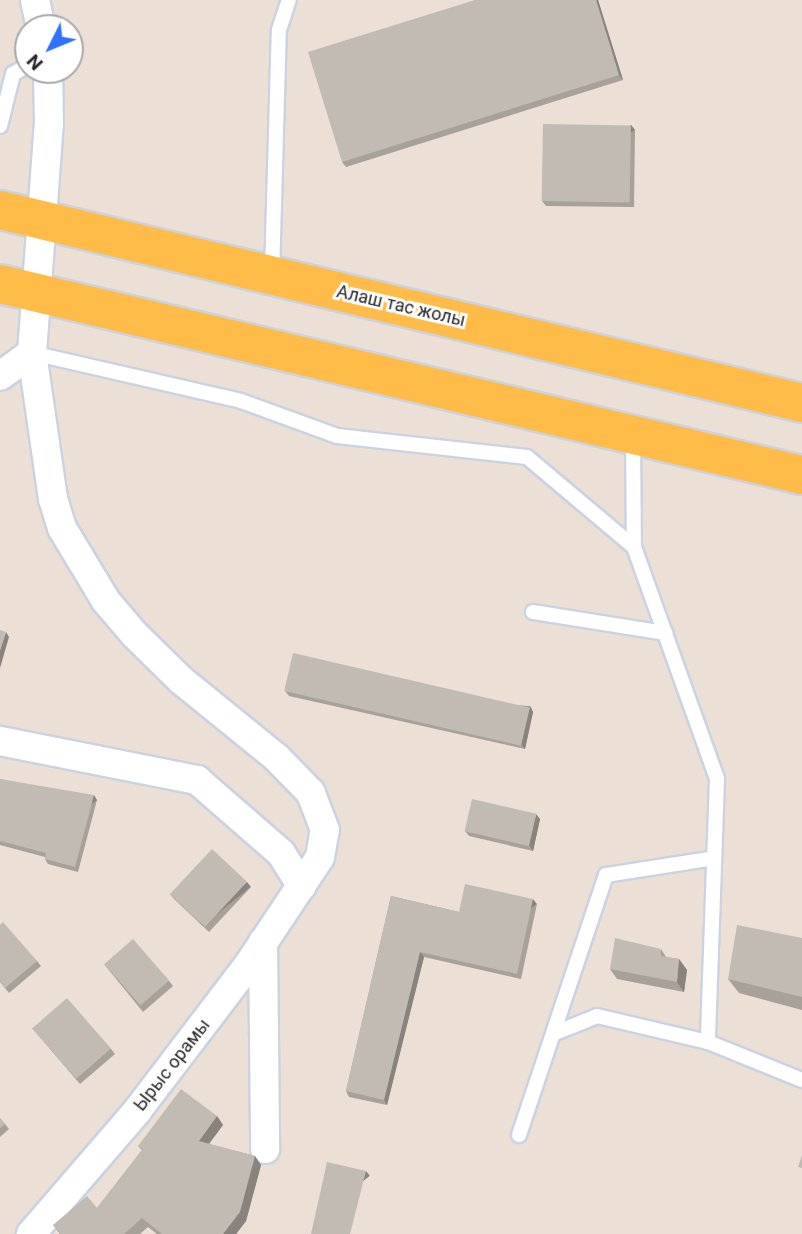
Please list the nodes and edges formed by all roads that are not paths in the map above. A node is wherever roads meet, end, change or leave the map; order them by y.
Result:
1 (289, 0) edge
2 (14, 73) edge
3 (48, 84) edge
4 (0, 126) edge
5 (0, 210) edge
6 (41, 219) junction
7 (272, 277) junction
8 (17, 288) edge
9 (32, 353) junction
10 (0, 376) edge
11 (802, 403) edge
12 (633, 434) junction
13 (802, 475) edge
14 (634, 547) junction
15 (533, 612) dead end
16 (665, 634) junction
17 (0, 741) edge
18 (714, 858) junction
19 (302, 886) junction
20 (263, 942) junction
21 (555, 1033) junction
22 (708, 1042) junction
23 (802, 1080) edge
24 (519, 1135) dead end
25 (265, 1149) dead end
26 (31, 1234) edge

1 - 7 lane
2 - 4 lane
3 - 6 street, Ырыс орамы
5 - 6 main road, Алаш тас жолы
6 - 7 main road, Алаш тас жолы
6 - 8 street, Ырыс орамы
7 - 11 main road, Алаш тас жолы
8 - 9 street, Ырыс орамы
8 - 12 main road
9 - 10 street
9 - 14 lane
9 - 19 street, Ырыс орамы
12 - 13 main road
12 - 14 lane
14 - 16 lane
15 - 16 lane
16 - 18 lane
17 - 19 street
18 - 21 lane
18 - 22 lane
19 - 20 street, Ырыс орамы
20 - 25 street
20 - 26 street, Ырыс орамы
21 - 22 lane
21 - 24 lane
22 - 23 lane

